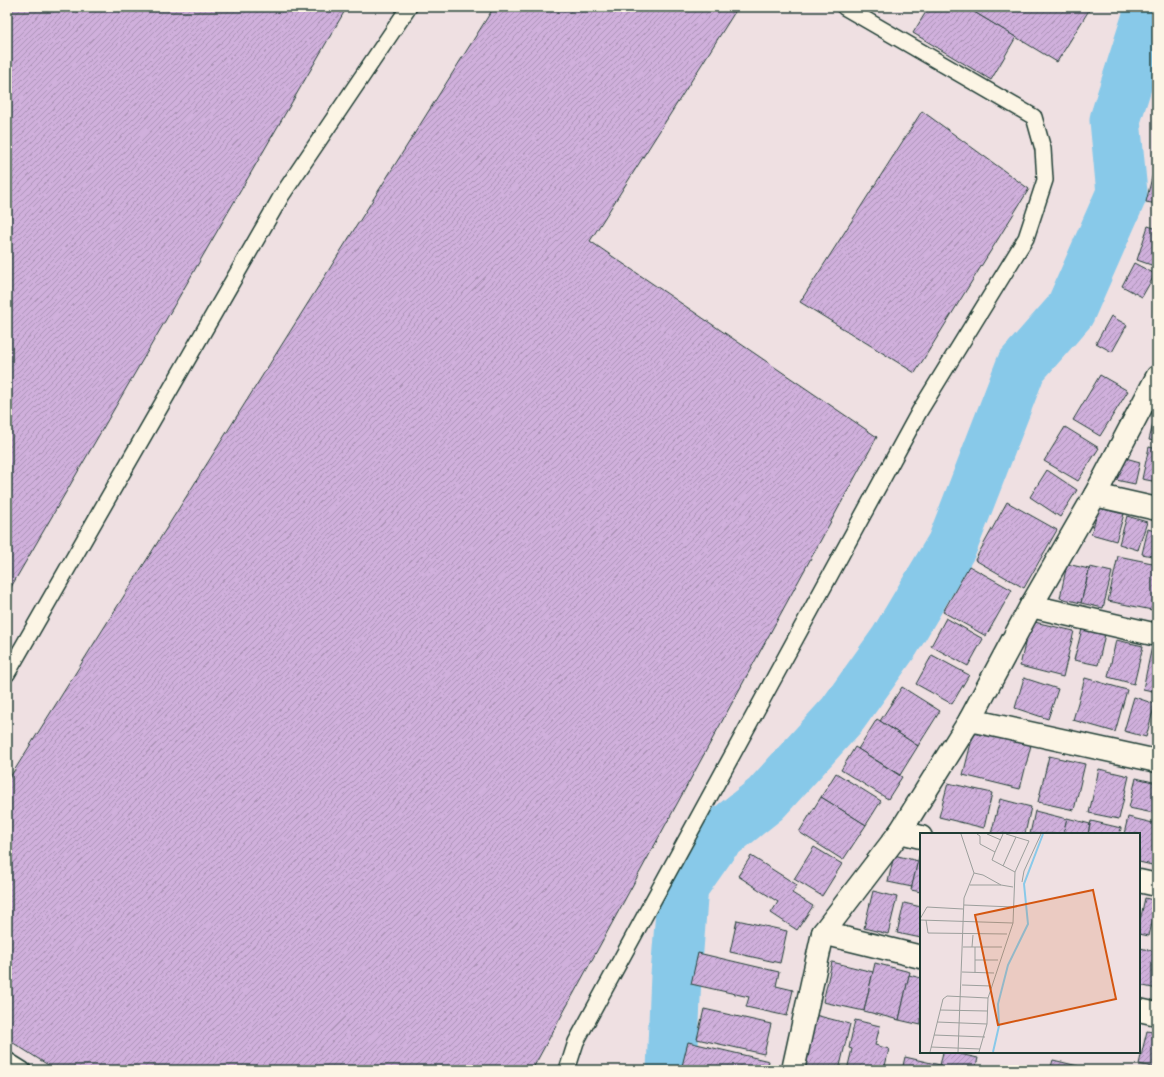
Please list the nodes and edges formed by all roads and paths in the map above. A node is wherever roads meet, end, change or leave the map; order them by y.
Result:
1 (409, 7) edge
2 (844, 7) edge
3 (1156, 380) edge
4 (1095, 495) junction
5 (1157, 509) edge
6 (1031, 606) junction
7 (1157, 635) edge
8 (7, 674) edge
9 (970, 720) junction
10 (1157, 761) edge
11 (900, 832) junction
12 (920, 837) edge
13 (1140, 881) edge
14 (1157, 885) edge
15 (823, 933) junction
16 (920, 957) edge
17 (1140, 1010) edge
18 (1157, 1014) edge
19 (7, 1060) edge
20 (24, 1070) edge
21 (567, 1070) edge
22 (793, 1070) edge

1 - 8 lane
2 - 21 lane
3 - 4 street
4 - 5 street
4 - 6 street
6 - 7 street
6 - 9 street
9 - 10 street
9 - 11 street
11 - 12 street
11 - 15 street
13 - 14 street
15 - 16 street
15 - 22 street
17 - 18 street
19 - 20 lane

